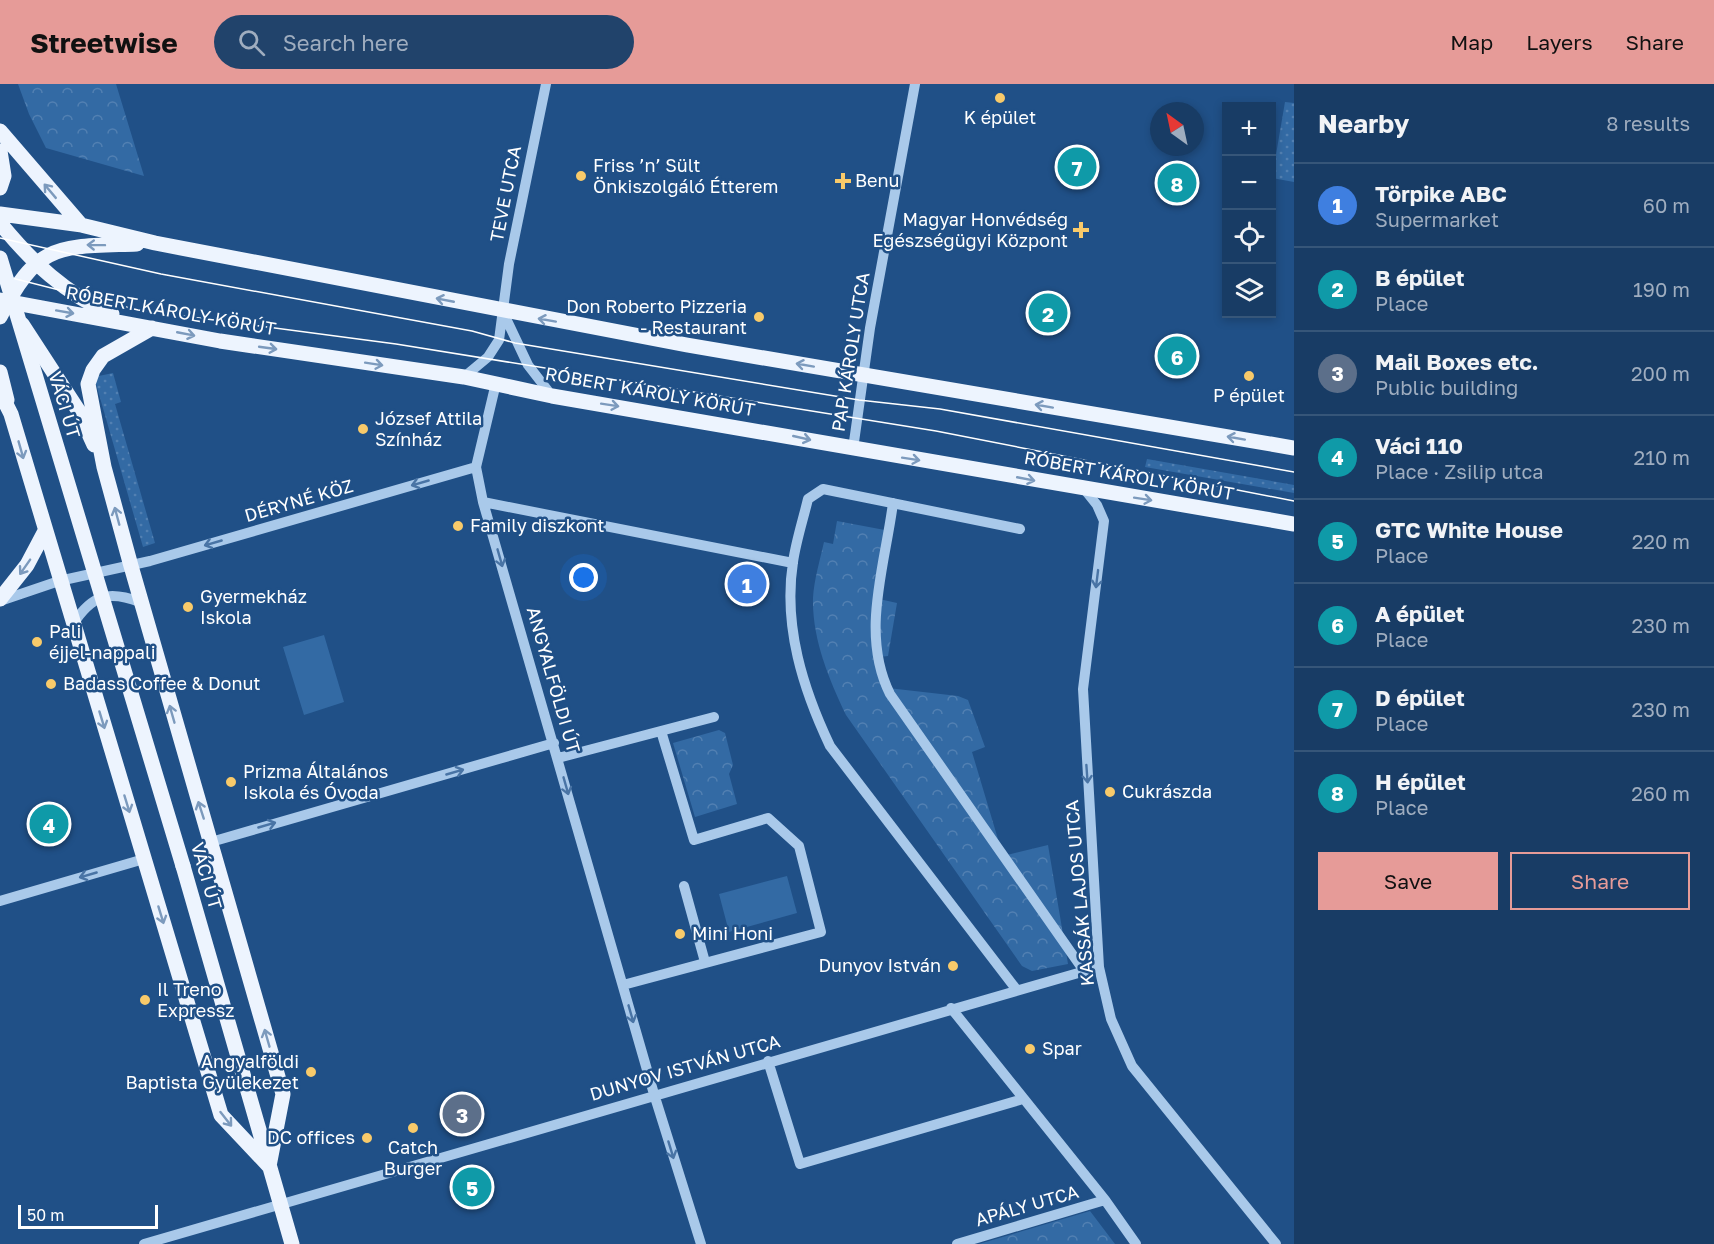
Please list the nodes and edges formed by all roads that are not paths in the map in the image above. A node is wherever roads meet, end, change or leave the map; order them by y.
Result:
1 (546, 84) edge
2 (915, 84) edge
3 (0, 131) edge
4 (0, 151) edge
5 (0, 188) edge
6 (0, 214) edge
7 (0, 223) edge
8 (81, 225) junction
9 (154, 243) junction
10 (0, 258) edge
11 (35, 264) junction
12 (3, 298) edge
13 (502, 312) junction
14 (0, 317) edge
15 (152, 328) junction
16 (0, 372) edge
17 (863, 375) junction
18 (464, 377) junction
19 (496, 383) junction
20 (0, 392) edge
21 (552, 396) junction
22 (11, 414) junction
23 (1294, 448) edge
24 (853, 449) junction
25 (104, 466) junction
26 (476, 467) junction
27 (1085, 490) junction
28 (483, 502) junction
29 (894, 503) junction
30 (1294, 524) edge
31 (1020, 528) dead end
32 (45, 531) junction
33 (793, 563) junction
34 (131, 566) junction
35 (59, 581) junction
36 (0, 600) edge
37 (140, 602) junction
38 (72, 624) junction
39 (714, 717) dead end
40 (661, 731) junction
41 (554, 743) junction
42 (558, 759) junction
43 (211, 842) junction
44 (144, 859) junction
45 (684, 886) dead end
46 (0, 901) edge
47 (705, 962) junction
48 (1099, 967) junction
49 (1084, 971) junction
50 (623, 985) junction
51 (1016, 989) junction
52 (951, 1008) junction
53 (768, 1061) junction
54 (654, 1094) junction
55 (1023, 1099) junction
56 (269, 1166) junction
57 (1105, 1200) junction
58 (280, 1204) junction
59 (144, 1244) edge
60 (292, 1244) edge
61 (700, 1244) edge
62 (957, 1244) edge
63 (1136, 1244) edge
64 (1276, 1244) edge

1 - 13 street, TEVE UTCA
2 - 17 street, PAP KÁROLY UTCA
8 -> 3 main road
4 - 5 main road
6 - 8 main road
7 - 11 main road
8 - 9 main road
9 -> 11 main road
13 -> 9 main road
10 - 56 main road, VÁCI ÚT, bridge
11 - 12 main road
11 - 15 main road
12 - 14 main road
12 -> 15 main road, RÓBERT KÁROLY KÖRÚT
12 - 25 main road
17 -> 13 main road
13 - 18 street, TEVE UTCA
13 - 21 street
15 -> 18 main road, RÓBERT KÁROLY KÖRÚT
15 - 25 main road
16 - 22 main road
23 -> 17 main road
17 - 24 street, PAP KÁROLY UTCA
18 - 19 main road, RÓBERT KÁROLY KÖRÚT
19 - 21 main road, RÓBERT KÁROLY KÖRÚT
19 - 26 street, ANGYALFÖLDI ÚT
20 - 22 main road, VÁCI ÚT
21 -> 24 main road, RÓBERT KÁROLY KÖRÚT
22 -> 32 main road, VÁCI ÚT
24 -> 27 main road, RÓBERT KÁROLY KÖRÚT
34 -> 25 main road, VÁCI ÚT
26 - 28 street, ANGYALFÖLDI ÚT
26 -> 34 street, DÉRYNÉ KÖZ
27 -> 30 main road, RÓBERT KÁROLY KÖRÚT
27 -> 48 street, KASSÁK LAJOS UTCA
28 - 33 street
28 -> 41 street, ANGYALFÖLDI ÚT
29 - 31 street
29 - 33 street
29 - 49 street
32 - 35 main road, VÁCI ÚT
32 -> 36 main road
33 - 51 street
34 - 35 street, DÉRYNÉ KÖZ
34 - 37 main road, VÁCI ÚT
35 - 36 street, DÉRYNÉ KÖZ
35 - 38 main road, VÁCI ÚT
37 - 38 street
43 -> 37 main road, VÁCI ÚT
38 -> 44 main road, VÁCI ÚT
39 - 40 street
40 - 42 street
40 - 47 street
41 - 42 street, ANGYALFÖLDI ÚT
43 -> 41 street
42 -> 50 street, ANGYALFÖLDI ÚT
56 -> 43 main road, VÁCI ÚT
44 -> 46 street
44 -> 56 main road, VÁCI ÚT
45 - 47 street
47 - 50 street
48 - 49 street, DUNYOV ISTVÁN UTCA
48 - 64 street, KASSÁK LAJOS UTCA
49 - 51 street, DUNYOV ISTVÁN UTCA
50 -> 54 street, ANGYALFÖLDI ÚT
51 - 52 street, DUNYOV ISTVÁN UTCA
52 - 53 street, DUNYOV ISTVÁN UTCA
52 - 55 street
53 - 54 street, DUNYOV ISTVÁN UTCA
53 - 55 street
54 - 58 street, DUNYOV ISTVÁN UTCA
54 -> 61 street, ANGYALFÖLDI ÚT
55 - 57 street
56 - 58 main road, VÁCI ÚT
57 - 62 street, APÁLY UTCA
57 - 63 street
58 - 59 street, DUNYOV ISTVÁN UTCA
58 - 60 main road, VÁCI ÚT

